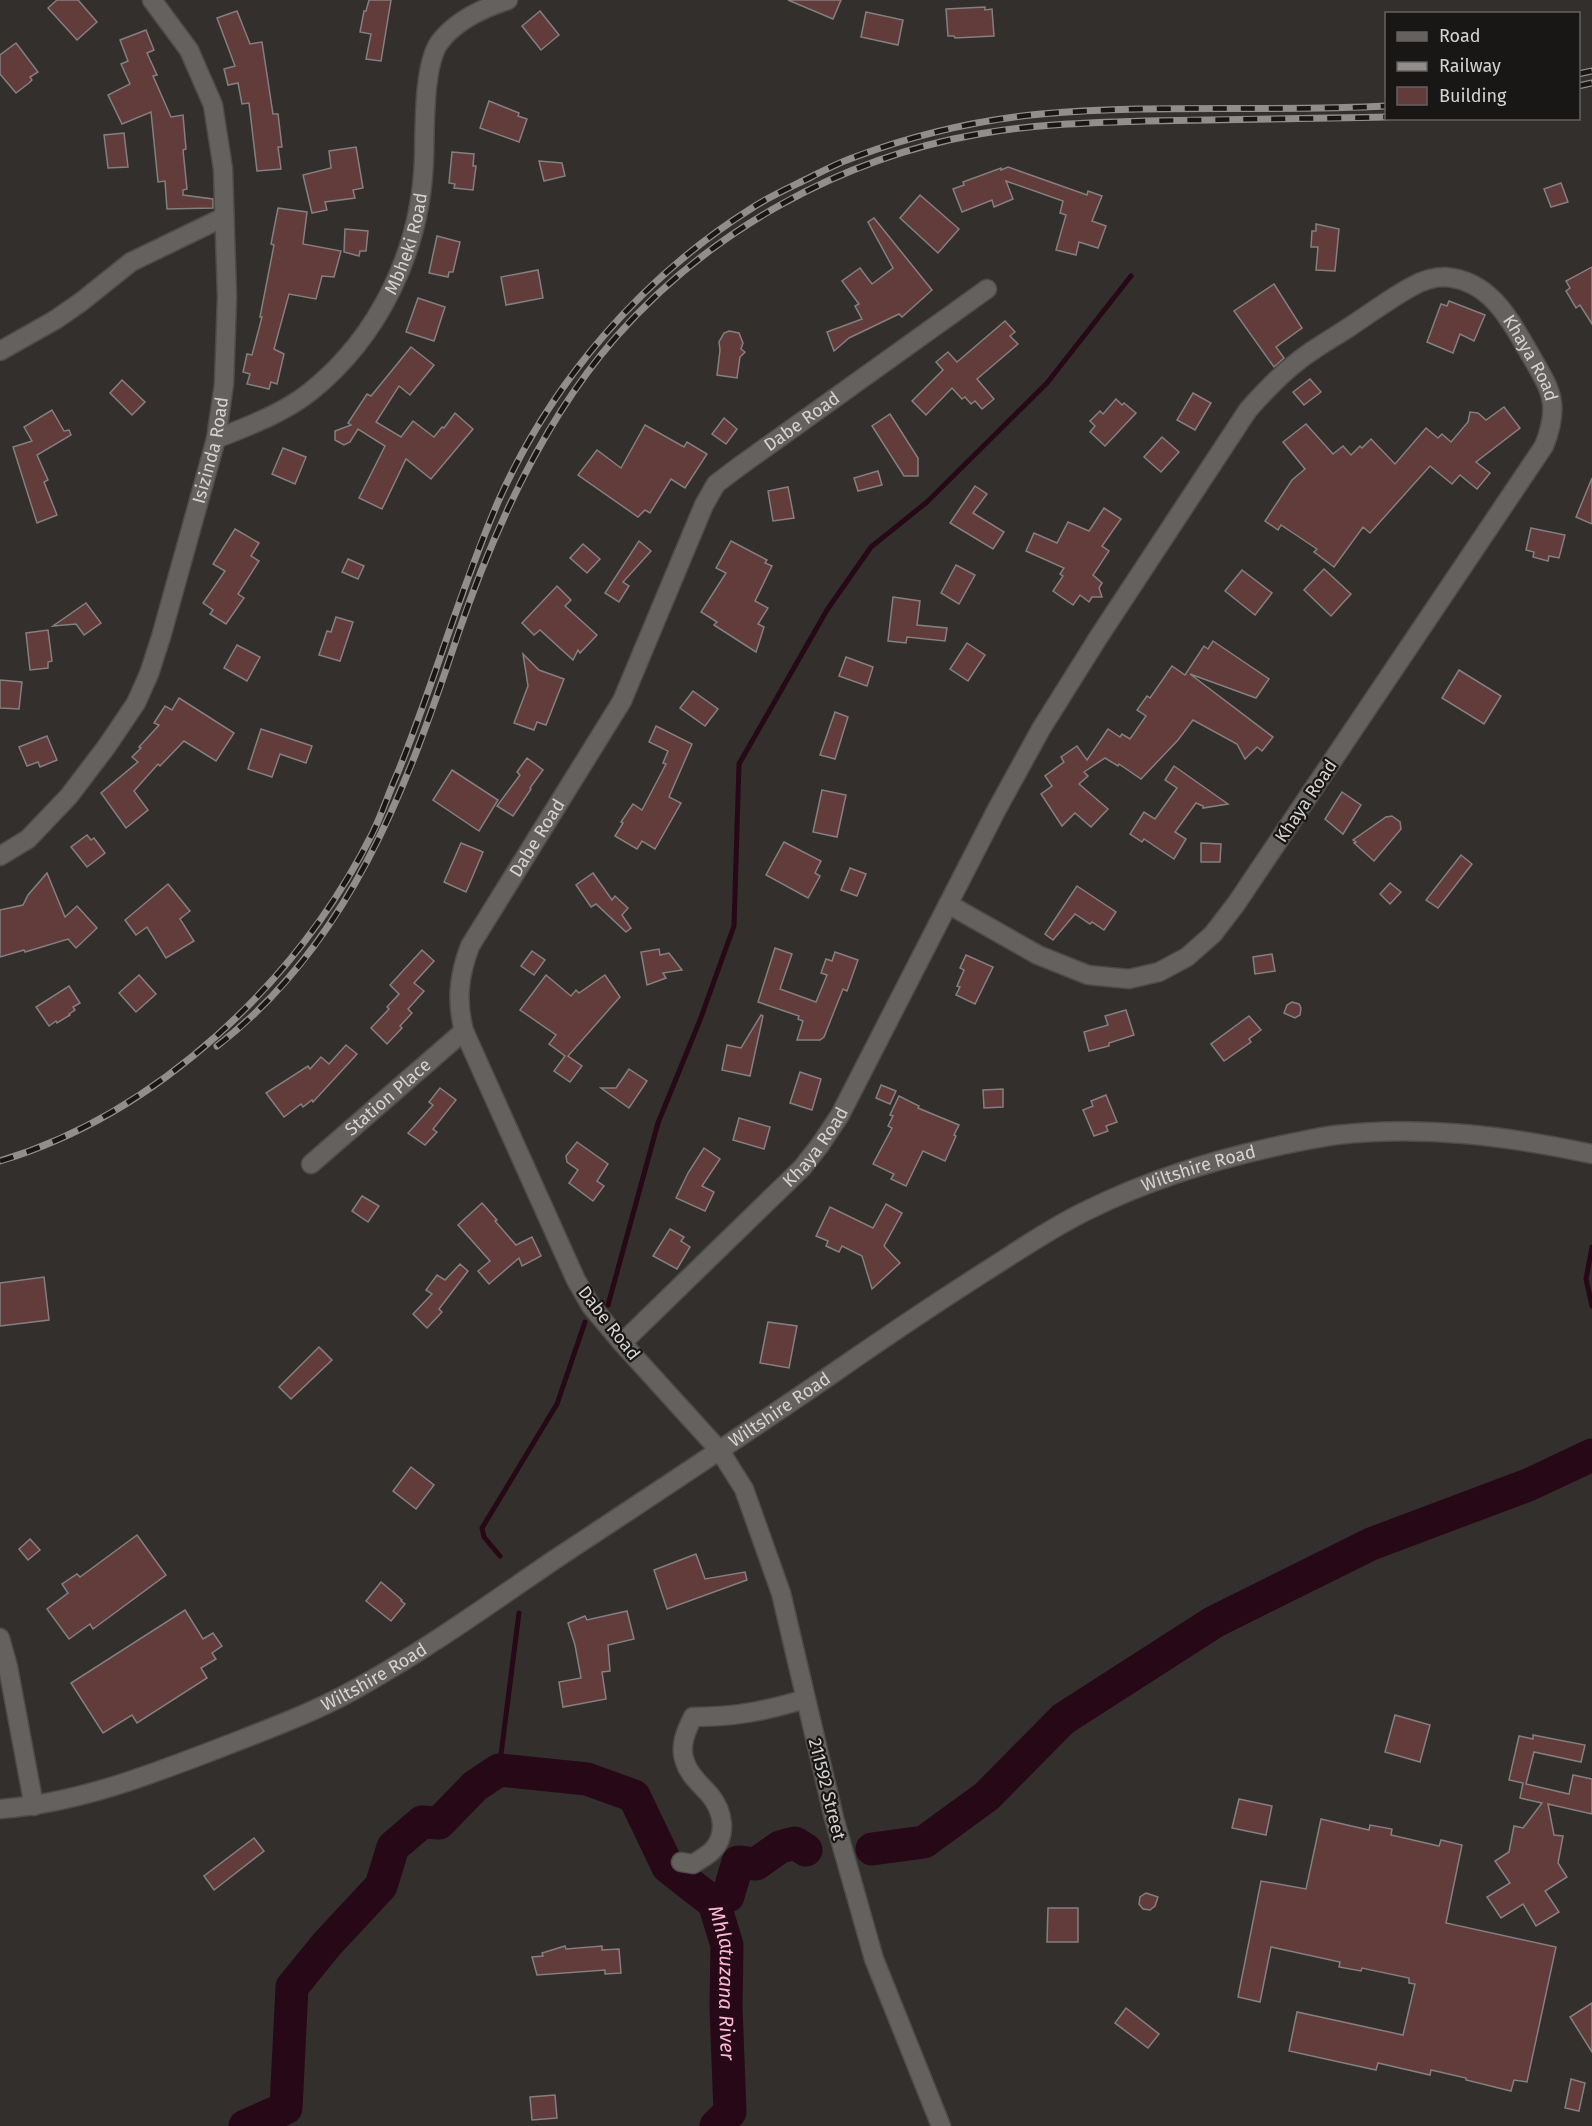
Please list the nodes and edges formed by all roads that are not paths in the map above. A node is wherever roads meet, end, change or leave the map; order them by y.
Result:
1 (152, 0) edge
2 (508, 0) edge
3 (224, 217) junction
4 (987, 289) dead end
5 (0, 351) edge
6 (216, 439) junction
7 (0, 856) edge
8 (948, 904) junction
9 (464, 1031) junction
10 (1592, 1154) edge
11 (311, 1164) dead end
12 (622, 1343) junction
13 (720, 1451) junction
14 (0, 1638) edge
15 (805, 1699) junction
16 (34, 1806) junction
17 (0, 1809) edge
18 (681, 1862) dead end
19 (941, 2126) edge

1 - 3 street, Isizinda Road
2 - 6 street, Mbheki Road
3 - 5 street
3 - 6 street, Isizinda Road
4 - 9 street, Dabe Road
6 - 7 street, Isizinda Road
8 - 8 street, Khaya Road
8 - 12 street, Khaya Road
9 - 11 street, Station Place
9 - 12 street, Dabe Road
10 - 13 street, Wiltshire Road
12 - 13 street, Dabe Road
13 - 15 street, 211592 Street
13 - 16 street, Wiltshire Road
14 - 16 street
15 - 18 street
15 - 19 street, 211592 Street
16 - 17 street, Wiltshire Road

